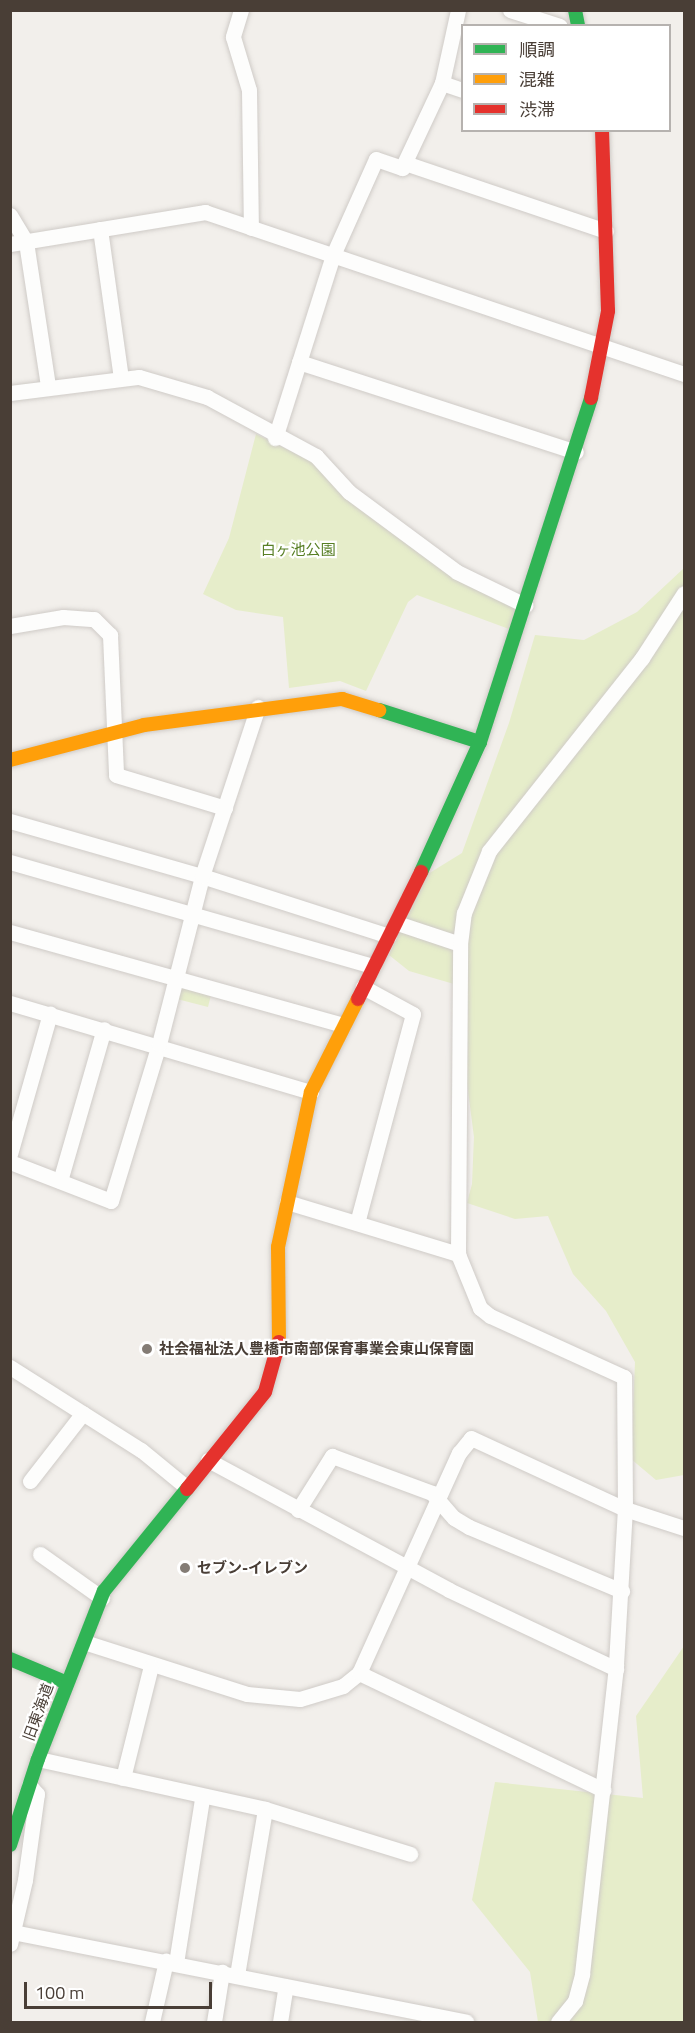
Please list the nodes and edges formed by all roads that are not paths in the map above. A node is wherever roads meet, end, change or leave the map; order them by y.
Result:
1 (241, 10) edge
2 (458, 10) edge
3 (510, 10) edge
4 (554, 24) edge
5 (442, 83) junction
6 (461, 90) edge
7 (598, 132) edge
8 (405, 163) junction
9 (10, 215) edge
10 (251, 228) junction
11 (100, 229) junction
12 (606, 231) junction
13 (18, 243) edge
14 (333, 255) junction
15 (603, 347) junction
16 (299, 363) junction
17 (684, 374) edge
18 (121, 378) junction
19 (48, 386) junction
20 (10, 393) edge
21 (275, 438) junction
22 (576, 452) junction
23 (684, 593) edge
24 (525, 605) junction
25 (10, 626) edge
26 (258, 708) junction
27 (112, 734) junction
28 (480, 742) junction
29 (10, 760) edge
30 (225, 808) junction
31 (10, 821) edge
32 (10, 862) edge
33 (202, 876) junction
34 (193, 913) junction
35 (393, 929) junction
36 (10, 933) edge
37 (460, 944) junction
38 (373, 966) junction
39 (176, 979) junction
40 (363, 987) junction
41 (10, 1003) edge
42 (50, 1014) junction
43 (343, 1025) junction
44 (104, 1029) junction
45 (159, 1044) junction
46 (311, 1092) junction
47 (10, 1154) edge
48 (10, 1162) edge
49 (60, 1181) junction
50 (287, 1202) junction
51 (357, 1223) junction
52 (458, 1254) junction
53 (10, 1367) edge
54 (83, 1413) junction
55 (208, 1460) junction
56 (30, 1481) dead end
57 (186, 1487) junction
58 (438, 1499) junction
59 (625, 1509) junction
60 (298, 1510) junction
61 (684, 1527) edge
62 (40, 1554) dead end
63 (405, 1567) junction
64 (622, 1591) junction
65 (102, 1598) junction
66 (84, 1642) junction
67 (10, 1659) edge
68 (151, 1666) junction
69 (616, 1669) junction
70 (359, 1673) junction
71 (67, 1683) junction
72 (38, 1759) junction
73 (123, 1778) junction
74 (29, 1785) junction
75 (603, 1790) junction
76 (202, 1798) junction
77 (264, 1809) junction
78 (10, 1845) edge
79 (410, 1854) dead end
80 (12, 1938) edge
81 (171, 1962) junction
82 (230, 1974) junction
83 (286, 1986) junction
84 (417, 2018) edge
85 (152, 2022) edge
86 (214, 2022) edge
87 (280, 2022) edge
88 (466, 2022) edge
89 (558, 2022) edge

1 - 10 street
2 - 5 street
3 - 4 street
5 - 6 street
5 - 8 street
7 - 12 street
8 - 12 street
8 - 14 street
9 - 13 street
10 - 11 street
10 - 14 street
11 - 13 street
11 - 18 street
12 - 15 street
13 - 19 street
14 - 15 street
14 - 16 street
15 - 17 street
15 - 22 street
16 - 21 street
16 - 22 street
18 - 19 street
18 - 21 street
19 - 20 street
21 - 24 street
22 - 24 street
23 - 37 street
24 - 28 street
25 - 27 street
26 - 27 street
26 - 28 street
26 - 30 street
27 - 29 street
27 - 30 street
28 - 35 street
30 - 33 street
31 - 33 street
32 - 34 street
33 - 34 street
33 - 35 street
34 - 38 street
34 - 39 street
35 - 37 street
35 - 38 street
36 - 39 street
37 - 52 street
38 - 40 street
39 - 43 street
39 - 45 street
40 - 43 street
40 - 51 street
41 - 42 street
42 - 44 street
42 - 47 street
43 - 46 street
44 - 45 street
44 - 49 street
45 - 46 street
45 - 49 street
46 - 50 street
48 - 49 street
50 - 51 street
50 - 55 street
51 - 52 street
52 - 59 street
53 - 54 street
54 - 56 street
54 - 57 street
55 - 57 street
55 - 60 street
57 - 65 street
58 - 59 street
58 - 60 street
58 - 63 street
58 - 64 street
59 - 61 street
59 - 64 street
60 - 63 street
62 - 65 street
63 - 69 street
63 - 70 street
64 - 69 street
65 - 66 street
66 - 68 street
66 - 71 street
67 - 71 street, 旧東海道
68 - 70 street
68 - 73 street
69 - 75 street
70 - 75 street
71 - 72 street, 旧東海道
72 - 73 street
72 - 74 street, 旧東海道
73 - 76 street
74 - 78 street, 旧東海道
74 - 80 street
75 - 89 street
76 - 77 street
76 - 81 street
77 - 79 street
77 - 82 street
80 - 81 street
81 - 82 street
81 - 85 street
82 - 83 street
82 - 86 street
83 - 84 street
83 - 87 street
84 - 88 street

